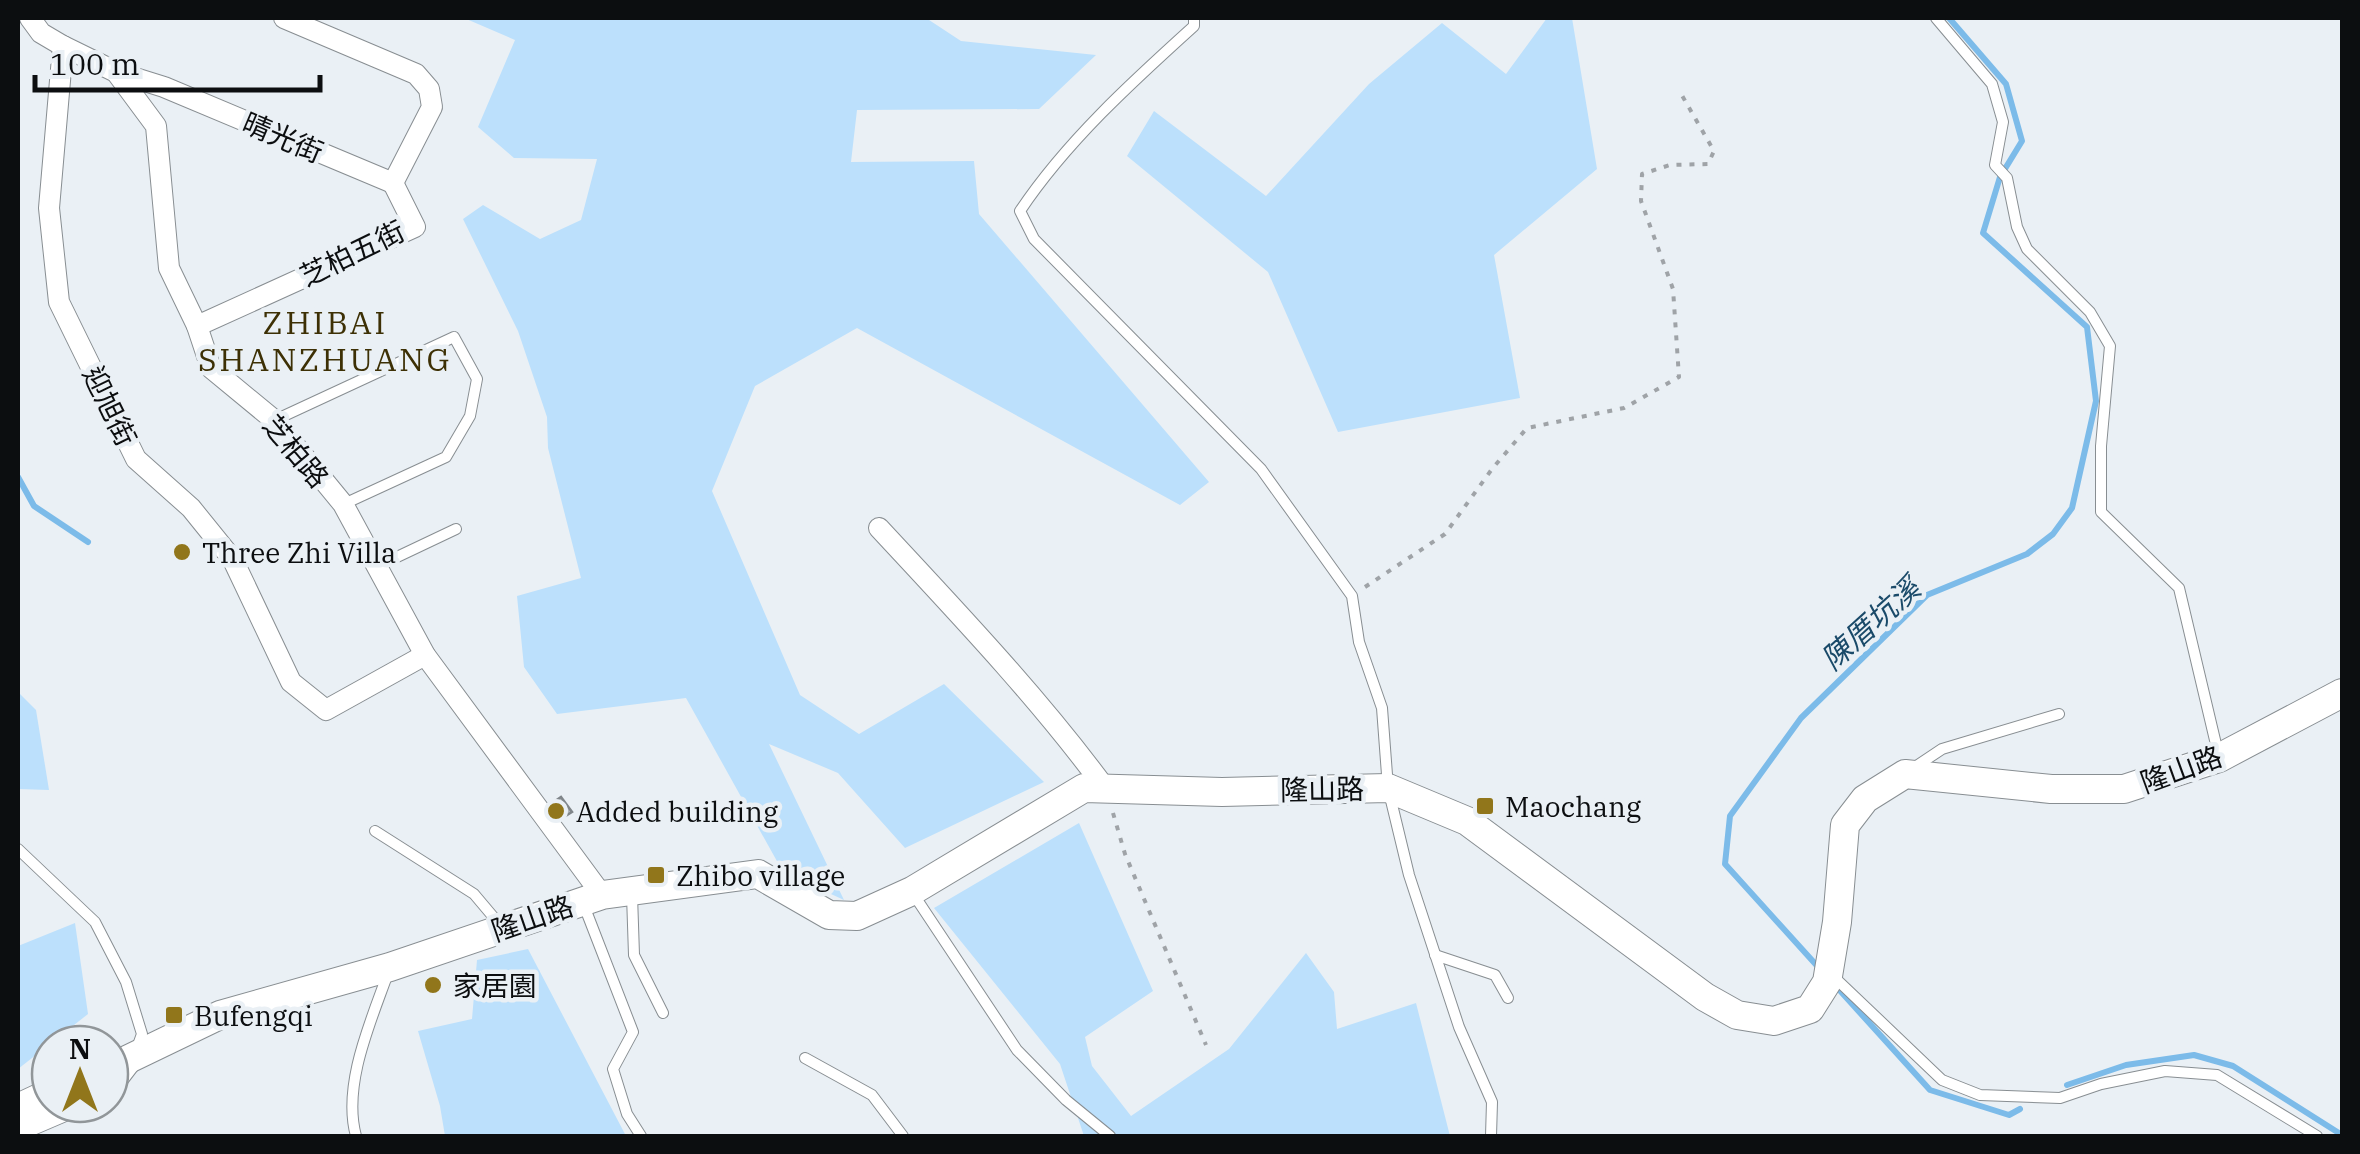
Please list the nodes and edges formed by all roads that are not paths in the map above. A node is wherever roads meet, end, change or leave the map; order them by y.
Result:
1 (30, 18) edge
2 (284, 18) edge
3 (1194, 18) edge
4 (1936, 18) edge
5 (63, 46) junction
6 (116, 72) junction
7 (394, 183) junction
8 (196, 326) junction
9 (274, 420) junction
10 (343, 504) junction
11 (456, 528) dead end
12 (879, 528) dead end
13 (377, 567) junction
14 (425, 655) junction
15 (2342, 693) edge
16 (2059, 714) dead end
17 (2220, 758) junction
18 (1905, 774) junction
19 (1105, 788) junction
20 (1388, 788) junction
21 (375, 832) dead end
22 (18, 849) edge
23 (632, 891) junction
24 (912, 892) junction
25 (592, 898) junction
26 (503, 929) junction
27 (1435, 954) junction
28 (390, 968) junction
29 (1828, 976) junction
30 (1508, 998) dead end
31 (663, 1013) dead end
32 (130, 1051) edge
33 (805, 1058) dead end
34 (130, 1059) edge
35 (356, 1136) edge
36 (641, 1136) edge
37 (903, 1136) edge
38 (1110, 1136) edge
39 (1491, 1136) edge
40 (2317, 1136) edge

1 - 5 street, 芝柏路
2 - 7 street
3 - 20 lane
4 - 17 lane
5 - 6 street, 芝柏路
5 - 14 street, 迎旭街
6 - 7 street, 晴光街
6 - 8 street, 芝柏路
7 - 8 street, 芝柏五街
8 - 9 street, 芝柏路
9 - 10 street, 芝柏路
9 - 10 lane
10 - 13 street, 芝柏路
11 - 13 lane
12 - 19 street
13 - 14 street, 芝柏路
14 - 25 street, 芝柏路
15 - 17 street, 隆山路
16 - 18 lane
17 - 18 street, 隆山路
18 - 29 street
19 - 20 street, 隆山路
19 - 24 street, 隆山路
20 - 27 lane
20 - 29 street, 隆山路
21 - 26 lane
22 - 32 lane
23 - 24 street, 隆山路
23 - 25 street, 隆山路
23 - 31 lane
24 - 38 lane
25 - 26 street, 隆山路
25 - 36 lane
26 - 28 street, 隆山路
27 - 30 lane
27 - 39 lane
28 - 34 street, 隆山路
28 - 35 lane
29 - 40 lane
33 - 37 lane

